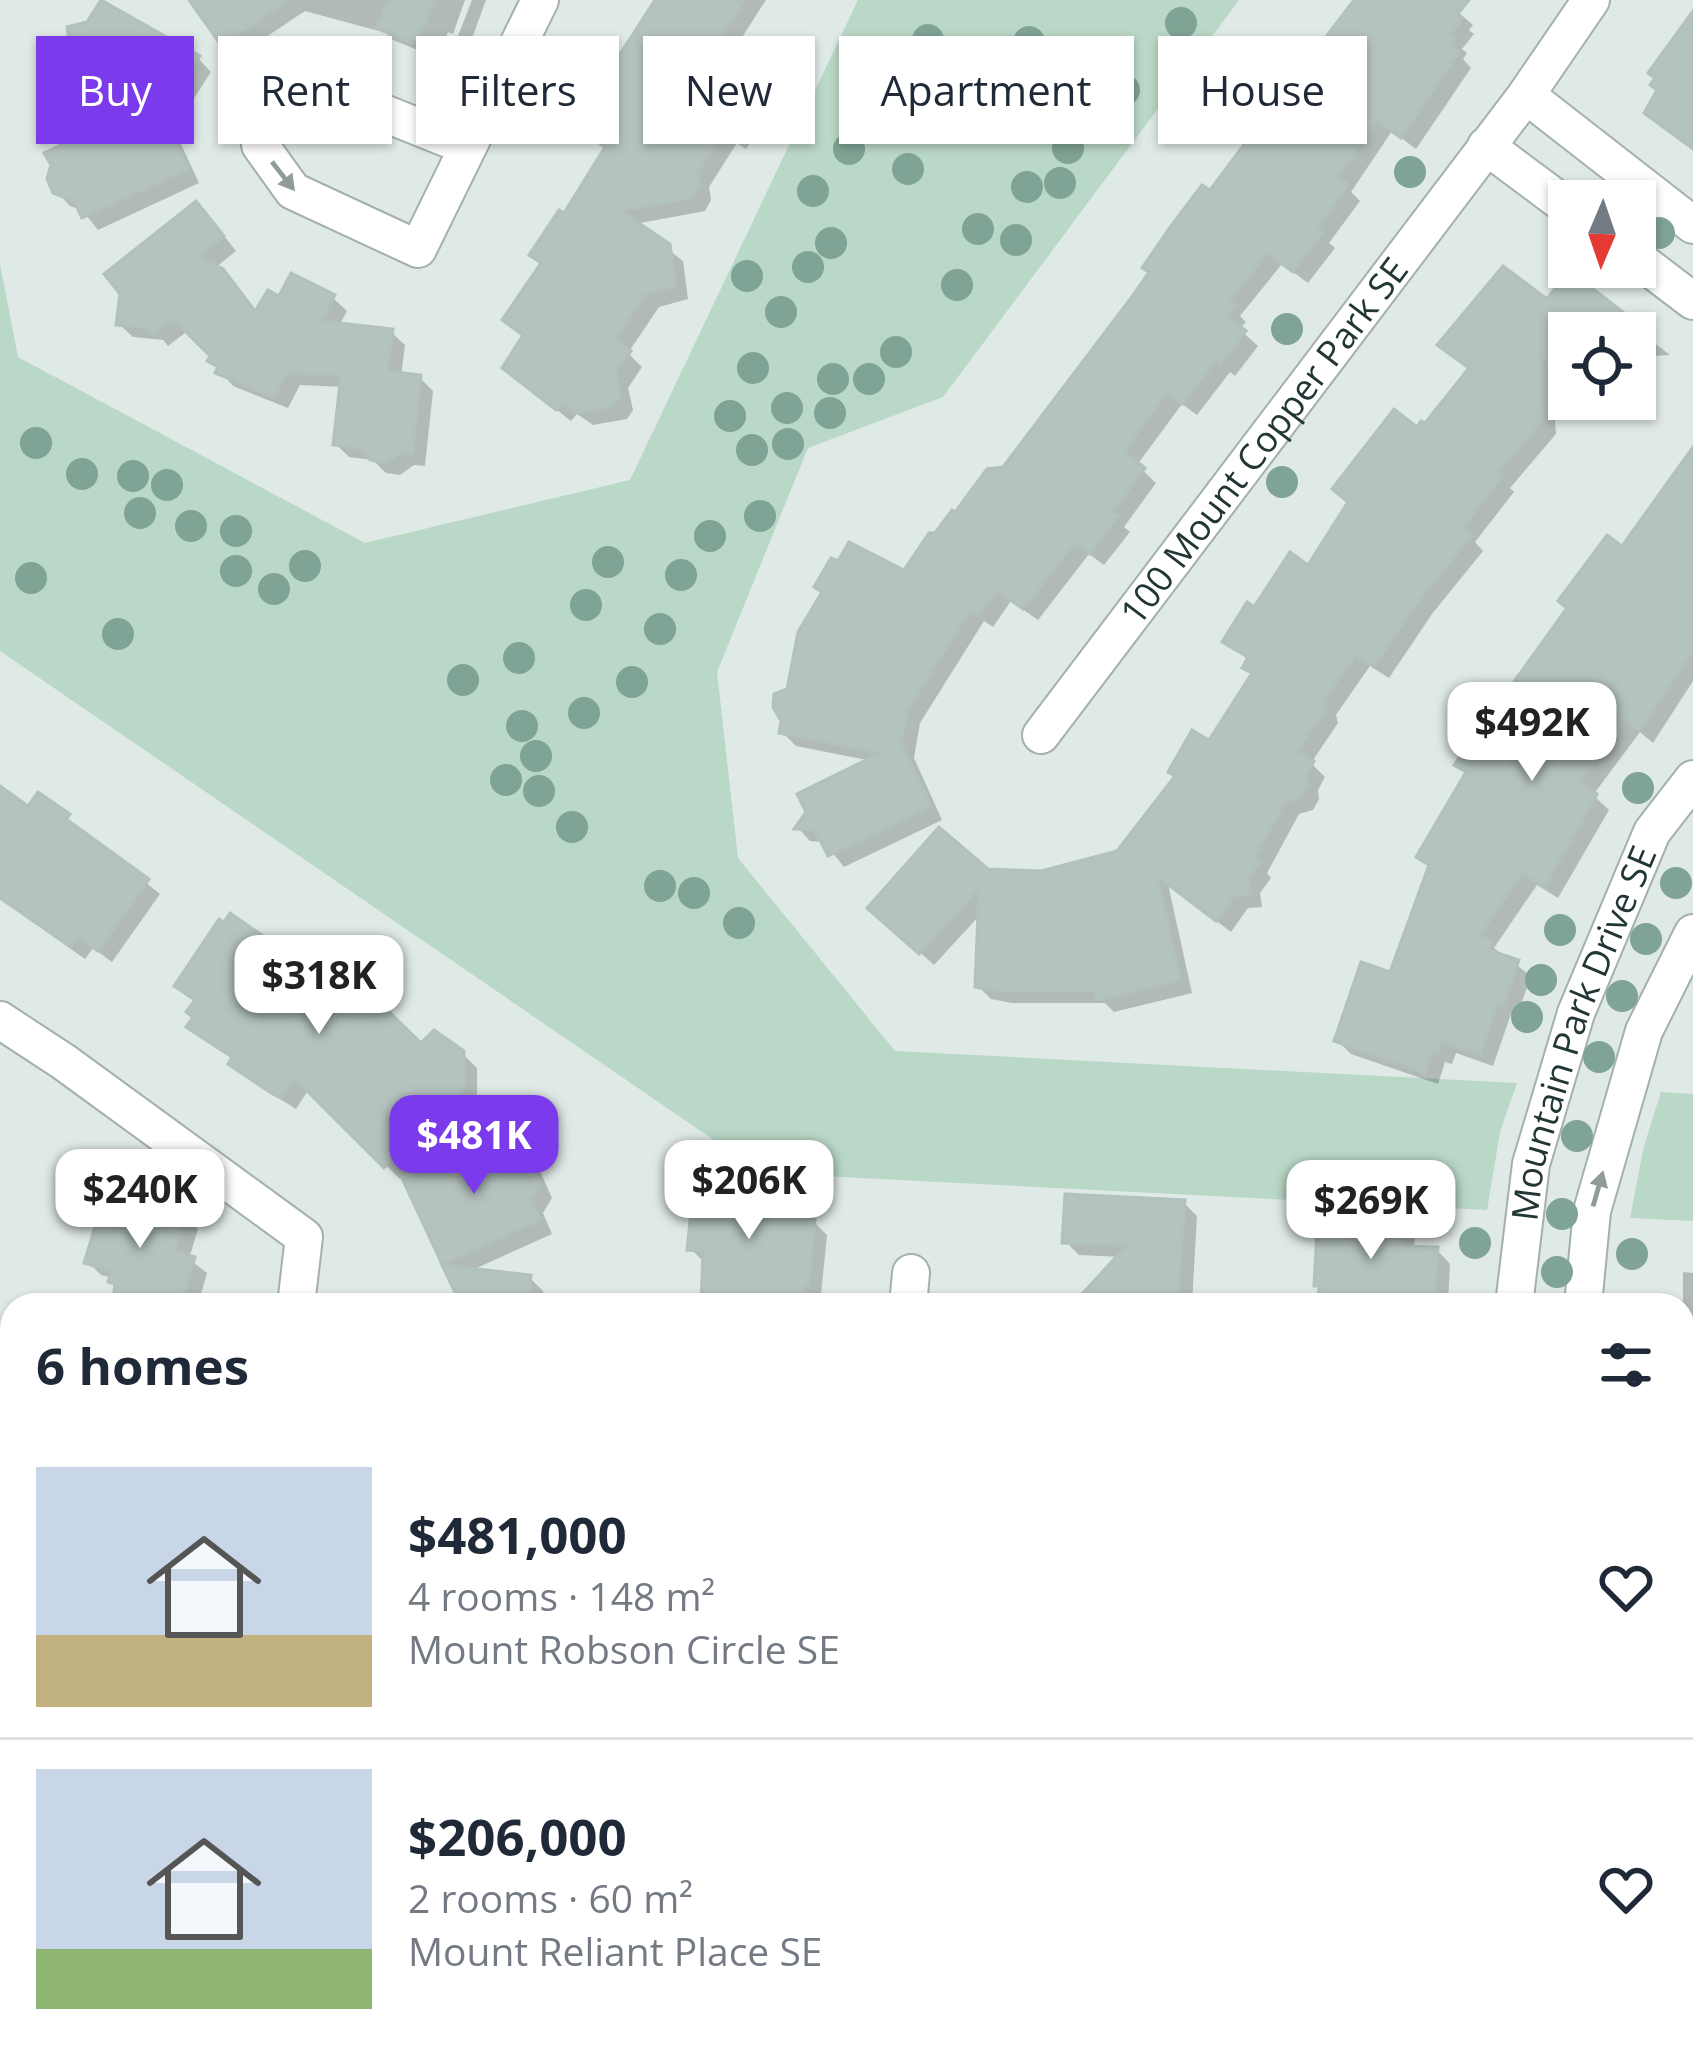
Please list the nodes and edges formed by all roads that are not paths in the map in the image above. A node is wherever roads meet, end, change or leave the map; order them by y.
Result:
1 (540, 0) edge
2 (1591, 0) edge
3 (1526, 94) junction
4 (466, 146) junction
5 (1486, 146) junction
6 (1548, 192) edge
7 (1693, 225) edge
8 (1656, 273) edge
9 (1693, 301) edge
10 (1041, 735) dead end
11 (1693, 779) edge
12 (1693, 933) edge
13 (0, 1021) edge
14 (297, 1293) edge
15 (1515, 1293) edge
16 (1584, 1293) edge

1 - 4 street
2 - 3 street, 100 Mount Copper Park SE
3 - 5 street, 100 Mount Copper Park SE
3 - 7 street
4 -> 4 street
5 - 6 street
5 - 10 street, 100 Mount Copper Park SE
8 - 9 street
11 - 15 street, Mountain Park Drive SE
16 -> 12 street, Mountain Park Drive SE
13 - 14 street

